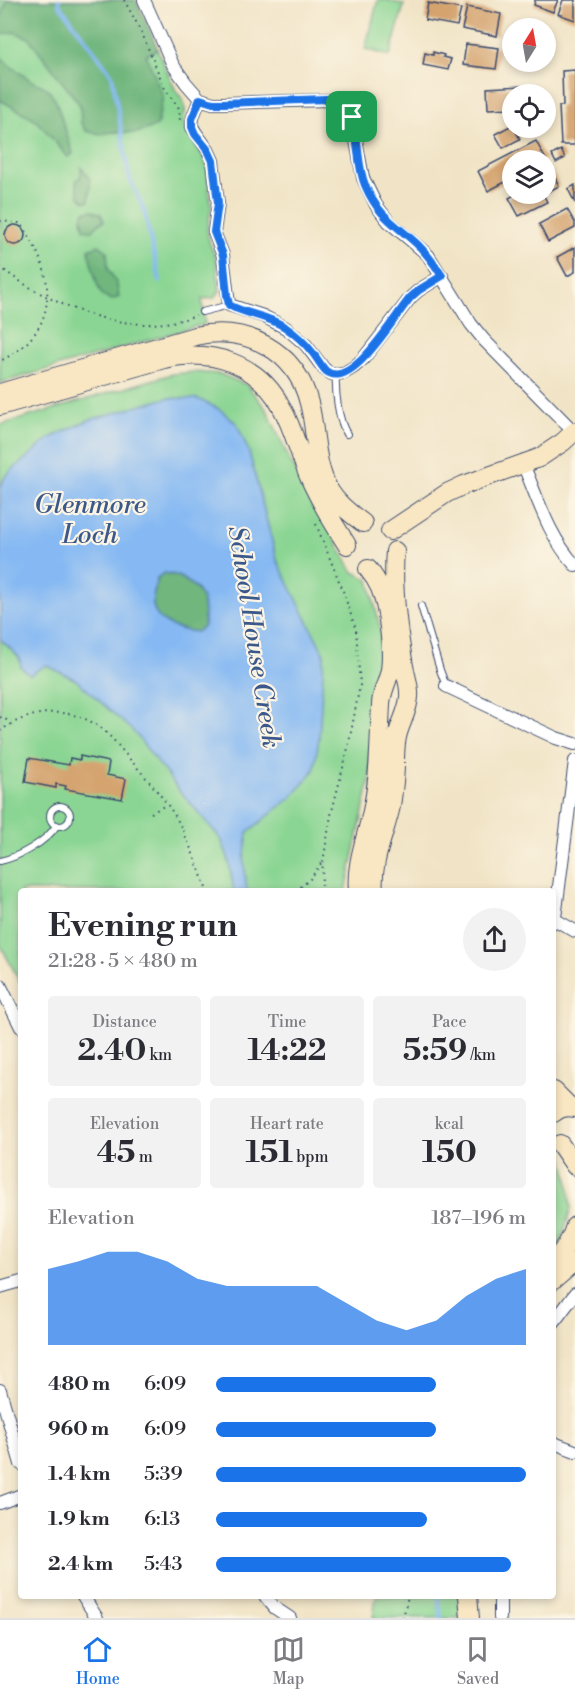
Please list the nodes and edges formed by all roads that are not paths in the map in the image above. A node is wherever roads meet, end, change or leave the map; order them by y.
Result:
1 (144, 0) edge
2 (200, 99) junction
3 (442, 276) junction
4 (229, 305) junction
5 (202, 312) road end
6 (84, 375) junction
7 (336, 375) junction
8 (0, 393) edge
9 (0, 406) edge
10 (575, 432) edge
11 (347, 434) dead end
12 (523, 464) junction
13 (363, 523) junction
14 (390, 531) junction
15 (347, 545) junction
16 (394, 551) junction
17 (575, 566) edge
18 (368, 569) junction
19 (421, 606) dead end
20 (446, 686) joint
21 (575, 744) edge
22 (575, 761) edge
23 (573, 793) edge
24 (57, 825) dead end
25 (0, 861) edge
26 (358, 888) edge
27 (374, 888) edge
28 (556, 908) edge
29 (556, 922) edge
30 (575, 931) edge
31 (0, 986) edge
32 (18, 1021) edge
33 (556, 1094) edge
34 (566, 1109) edge
35 (563, 1142) edge
36 (575, 1166) edge
37 (575, 1226) edge
38 (556, 1258) edge
39 (575, 1262) edge
40 (556, 1279) edge
41 (18, 1282) edge
42 (0, 1287) edge
43 (575, 1294) edge
44 (556, 1319) edge
45 (0, 1390) edge
46 (556, 1444) edge
47 (575, 1451) edge
48 (18, 1453) edge
49 (18, 1496) edge
50 (0, 1503) edge
51 (85, 1599) edge
52 (268, 1599) edge
53 (468, 1599) edge
54 (481, 1599) edge
55 (500, 1599) edge
56 (97, 1618) edge
57 (290, 1618) edge
58 (470, 1618) edge
59 (481, 1618) edge
60 (500, 1618) edge

1 - 2 street
2 - 3 street
2 - 4 street
3 - 7 street
3 - 10 street
4 - 5 lane
4 - 7 street
6 - 8 main road
6 - 9 main road
6 - 13 main road
6 - 15 main road
7 - 11 lane
10 - 12 main road
12 - 14 main road
12 - 17 street
13 - 14 main road
13 - 15 main road
14 - 16 main road
15 - 18 main road
16 - 18 main road
16 - 27 main road
18 - 26 main road
19 - 20 lane
20 - 21 street
22 - 23 street
23 - 28 street
24 - 25 lane
29 - 30 street
31 - 32 street
33 - 34 main road
35 - 36 main road
37 - 38 main road
39 - 40 main road
41 - 42 street
43 - 44 street
45 - 48 street
46 - 47 street
49 - 50 street
51 - 56 street
52 - 57 street
53 - 58 main road
54 - 59 main road
55 - 60 street

